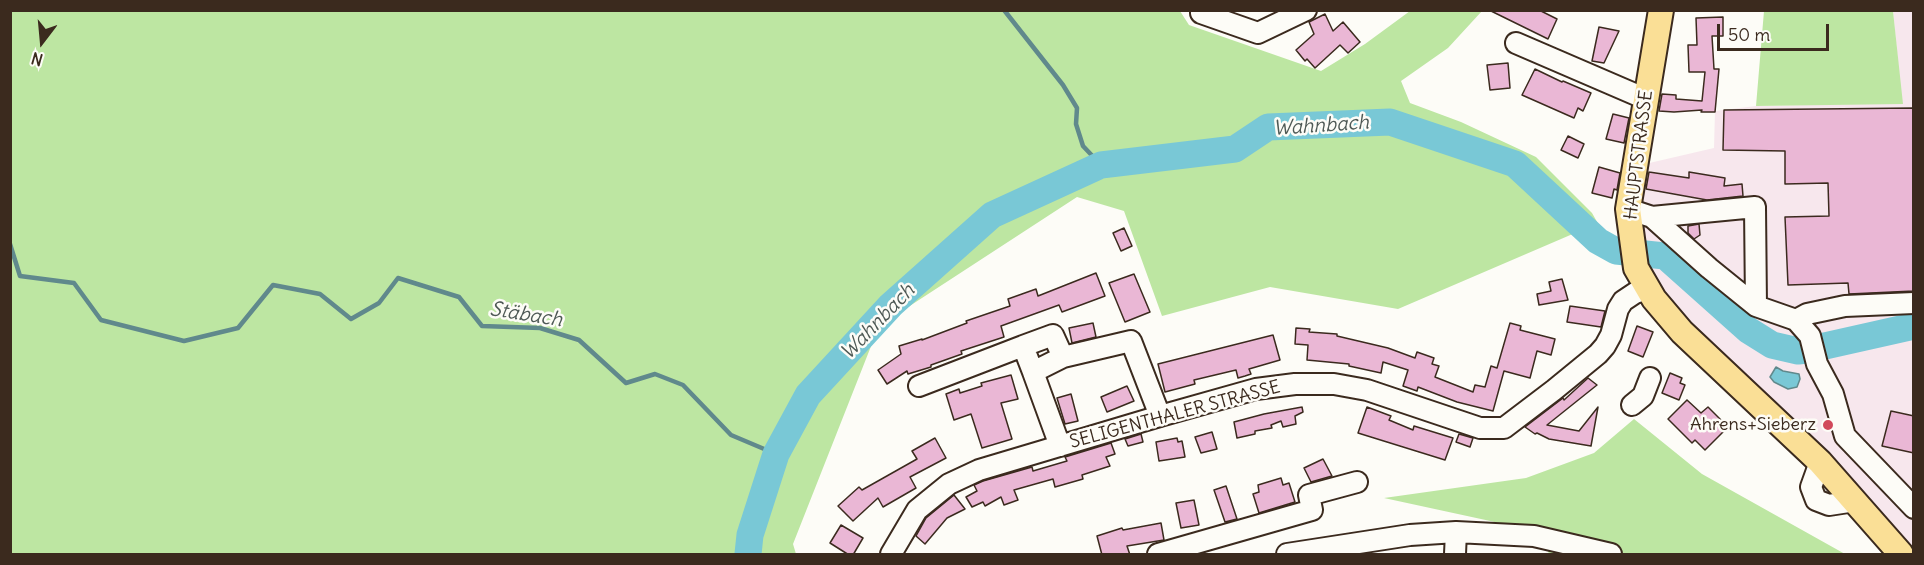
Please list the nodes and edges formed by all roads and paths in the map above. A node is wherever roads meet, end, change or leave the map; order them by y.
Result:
1 (1306, 10) edge
2 (1661, 10) edge
3 (1201, 13) dead end
4 (1516, 43) dead end
5 (1646, 99) junction
6 (1652, 217) junction
7 (1629, 220) junction
8 (1647, 289) junction
9 (1914, 303) edge
10 (1756, 306) junction
11 (1796, 320) junction
12 (1023, 345) junction
13 (1063, 357) junction
14 (1033, 372) junction
15 (1650, 378) dead end
16 (919, 386) dead end
17 (1632, 405) dead end
18 (1160, 416) junction
19 (1060, 446) junction
20 (1357, 482) dead end
21 (1914, 508) edge
22 (1456, 532) junction
23 (891, 555) edge
24 (1158, 555) edge
25 (1287, 555) edge
26 (1455, 555) edge
27 (1611, 555) edge
28 (1901, 555) edge

1 - 3 street
2 - 5 main road, HAUPTSTRASSE
4 - 5 street
5 - 7 main road, HAUPTSTRASSE
6 - 7 street
6 - 10 street
6 - 10 street
7 - 8 main road, HAUPTSTRASSE
8 - 18 street, SELIGENTHALER STRASSE
8 - 28 main road, HAUPTSTRASSE
9 - 11 street
10 - 11 street
11 - 21 street
12 - 13 street
12 - 14 street
12 - 16 street
13 - 14 street
13 - 18 street
14 - 19 street
15 - 17 street
18 - 19 street, SELIGENTHALER STRASSE
19 - 23 street, SELIGENTHALER STRASSE
20 - 24 street
22 - 25 street
22 - 26 street
22 - 27 street

